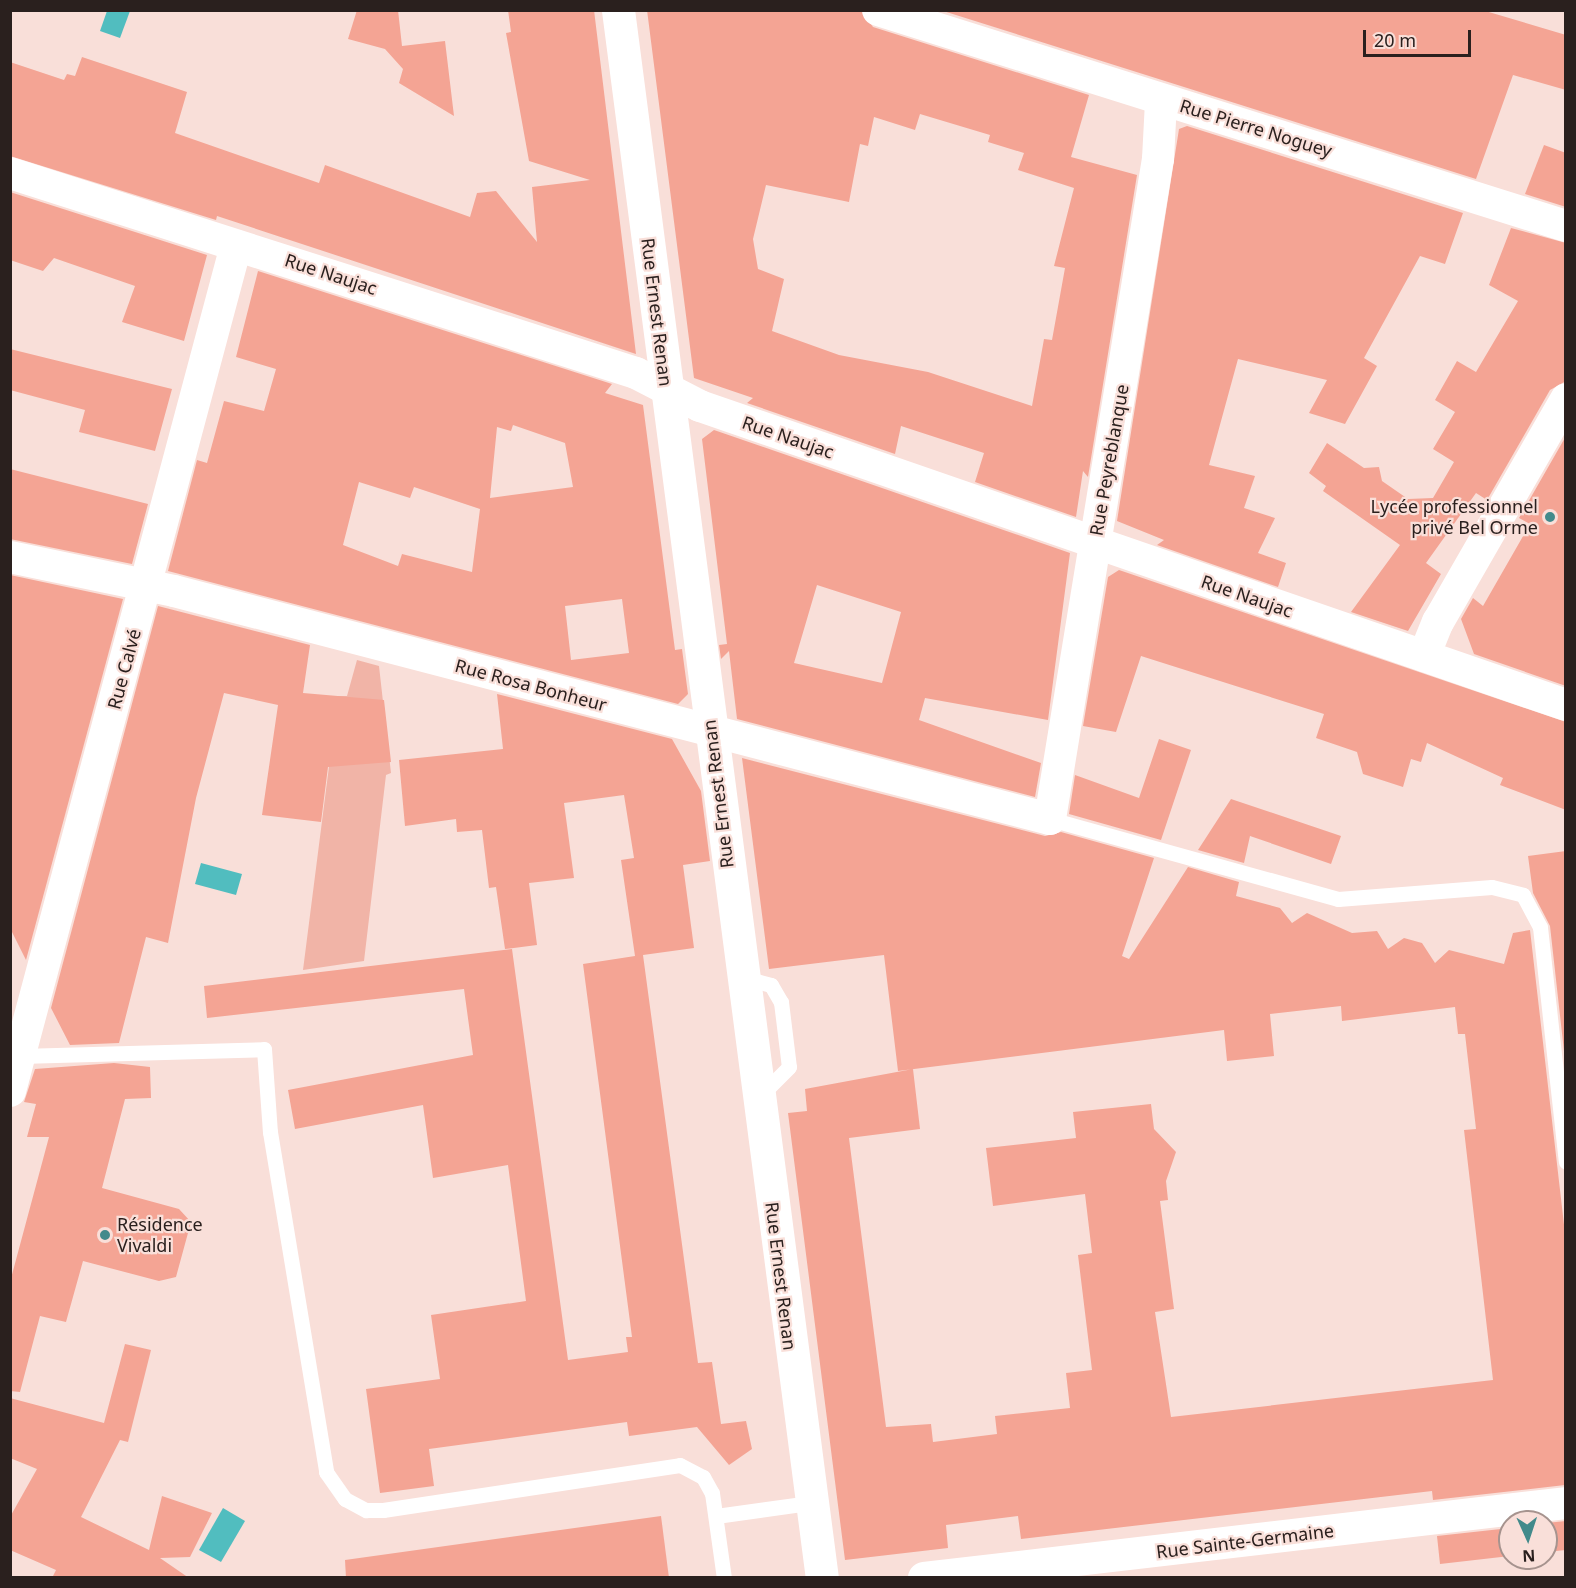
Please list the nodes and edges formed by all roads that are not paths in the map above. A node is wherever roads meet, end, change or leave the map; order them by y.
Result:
1 (618, 10) edge
2 (878, 10) edge
3 (1161, 101) junction
4 (10, 173) edge
5 (1566, 226) edge
6 (236, 246) junction
7 (668, 390) junction
8 (1566, 399) edge
9 (1095, 543) junction
10 (10, 556) edge
11 (146, 588) junction
12 (1424, 656) junction
13 (1566, 705) edge
14 (710, 732) junction
15 (1050, 819) junction
16 (20, 1056) junction
17 (10, 1091) edge
18 (1566, 1162) edge
19 (810, 1503) junction
20 (1566, 1503) edge
21 (716, 1516) junction
22 (724, 1578) edge
23 (822, 1578) edge
24 (924, 1578) edge

1 - 7 street, Rue Ernest Renan
2 - 3 street, Rue Pierre Noguey
3 - 5 street, Rue Pierre Noguey
3 - 9 street, Rue Peyreblanque
4 - 6 street, Rue Naujac
6 - 7 street, Rue Naujac
6 - 11 street, Rue Calvé
7 - 9 street, Rue Naujac
7 - 14 street, Rue Ernest Renan
8 - 12 street
9 - 12 street, Rue Naujac
9 - 15 street, Rue Peyreblanque
10 - 11 street, Rue Rosa Bonheur
11 - 14 street, Rue Rosa Bonheur
11 - 16 street, Rue Calvé
12 - 13 street, Rue Naujac
14 - 15 street, Rue Rosa Bonheur
14 - 19 street, Rue Ernest Renan
15 - 18 lane
16 - 17 street, Rue Calvé
16 - 21 lane
19 - 21 lane
19 - 23 street, Rue Ernest Renan
20 - 24 street, Rue Sainte-Germaine
21 - 22 lane

